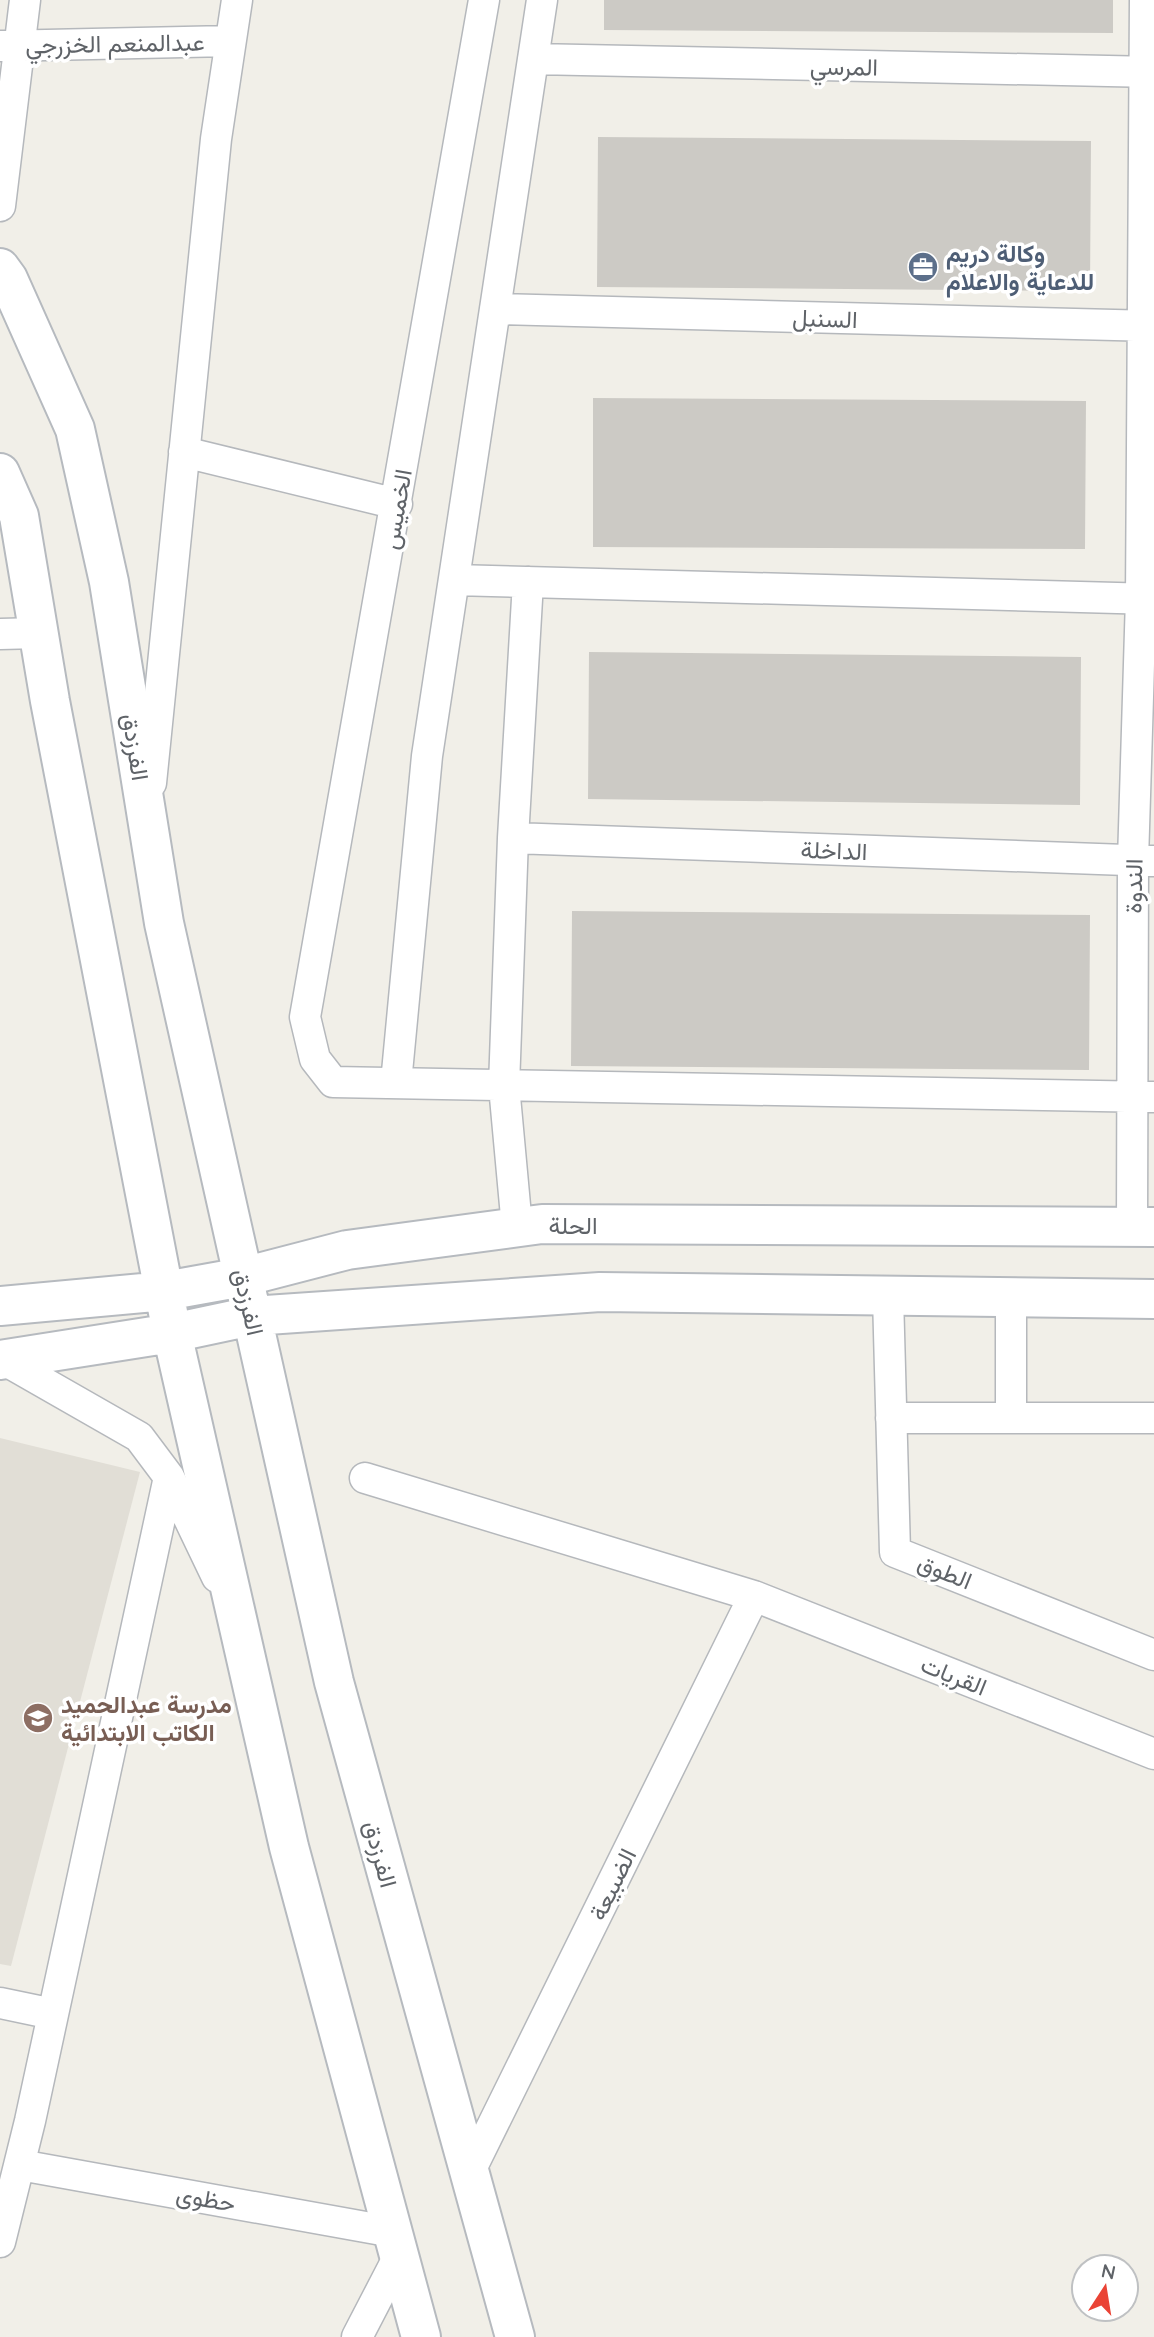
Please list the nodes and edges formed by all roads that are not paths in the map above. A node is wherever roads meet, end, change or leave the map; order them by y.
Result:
1 (25, 0) edge
2 (237, 0) edge
3 (484, 0) edge
4 (542, 0) edge
5 (1145, 0) edge
6 (230, 41) junction
7 (10, 45) edge
8 (533, 59) junction
9 (1150, 72) edge
10 (0, 206) edge
11 (0, 268) edge
12 (495, 309) junction
13 (1149, 326) edge
14 (184, 452) junction
15 (0, 473) edge
16 (397, 503) junction
17 (454, 580) junction
18 (528, 582) junction
19 (1147, 599) edge
20 (39, 633) junction
21 (0, 634) edge
22 (147, 818) junction
23 (513, 838) junction
24 (1144, 861) edge
25 (396, 1083) junction
26 (504, 1086) junction
27 (1143, 1096) edge
28 (517, 1227) junction
29 (1143, 1227) edge
30 (243, 1277) junction
31 (165, 1291) junction
32 (888, 1296) junction
33 (1011, 1297) junction
34 (1154, 1299) edge
35 (0, 1306) edge
36 (252, 1316) junction
37 (172, 1333) junction
38 (3, 1360) edge
39 (891, 1418) junction
40 (1011, 1418) junction
41 (1154, 1418) edge
42 (169, 1477) junction
43 (365, 1478) dead end
44 (754, 1596) junction
45 (237, 1618) junction
46 (1154, 1655) edge
47 (1154, 1754) edge
48 (0, 2003) edge
49 (53, 2014) junction
50 (20, 2165) junction
51 (469, 2173) junction
52 (0, 2242) edge
53 (396, 2244) junction
54 (357, 2337) edge
55 (421, 2337) edge
56 (515, 2337) edge

1 - 7 street
2 - 6 street
3 - 16 street, الخميس
4 - 8 street
5 - 9 street, الندوة
6 - 7 street, عبدالمنعم الخزرجي
6 - 14 street
7 - 10 street
8 - 9 street, المرسي
8 - 12 street
9 - 13 street, الندوة
11 - 22 main road, الفرزدق
12 - 13 street, السنبل
12 - 17 street
13 - 19 street, الندوة
14 - 16 street
14 - 22 street
15 - 20 main road
16 - 25 street, الخميس
17 - 18 street
17 - 25 street
18 - 19 street
18 - 23 street
19 - 24 street, الندوة
20 - 21 street
20 - 31 main road
22 - 30 main road, الفرزدق
23 - 24 street, الداخلة
23 - 26 street
24 - 27 street, الندوة
25 - 26 street
26 - 27 street
26 - 28 street
27 - 29 street, الندوة
28 - 29 main road, الحلة
28 - 30 main road, الحلة
30 - 31 main road, الحلة
30 - 36 main road, الفرزدق
31 - 35 main road, الحلة
31 - 37 main road
32 - 33 main road
32 - 36 main road
32 - 39 street, الطوق
33 - 34 main road
33 - 40 street
36 - 37 main road
36 - 51 main road, الفرزدق
37 - 38 main road
37 - 45 main road
38 - 42 street
39 - 40 street
39 - 46 street, الطوق
40 - 41 street
42 - 45 street
42 - 49 street
43 - 44 street, القريات
44 - 47 street, القريات
44 - 51 street, الضبيعة
45 - 53 main road
48 - 49 street
49 - 50 street
50 - 52 street
50 - 53 street, حظوى
51 - 56 main road, الفرزدق
53 - 54 street
53 - 55 main road

